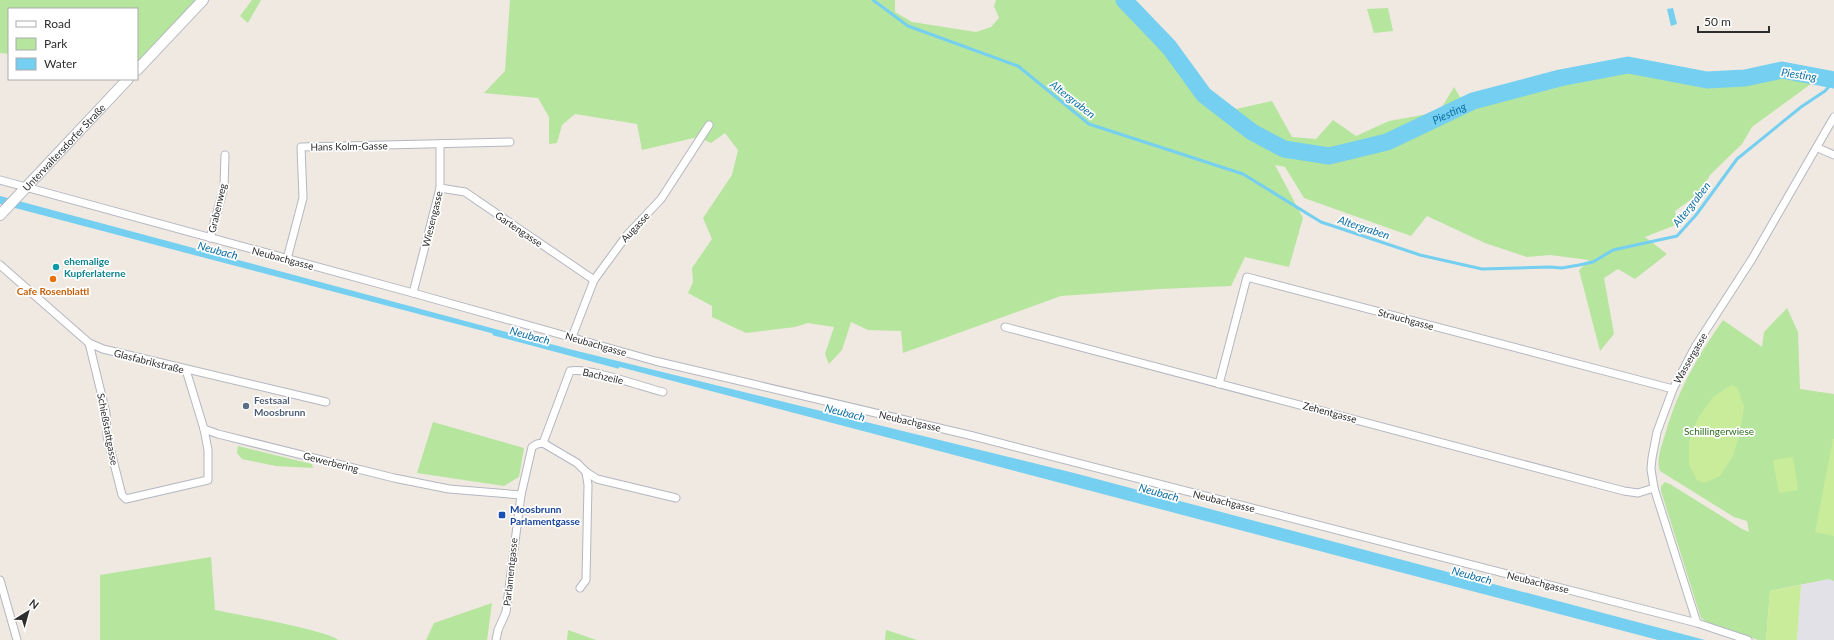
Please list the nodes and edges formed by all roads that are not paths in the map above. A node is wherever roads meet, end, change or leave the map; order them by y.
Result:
1 (203, 0) edge
2 (138, 69) edge
3 (127, 80) edge
4 (1834, 118) edge
5 (709, 124) dead end
6 (510, 142) dead end
7 (440, 144) junction
8 (1818, 148) junction
9 (225, 155) dead end
10 (1834, 155) edge
11 (0, 180) edge
12 (27, 186) junction
13 (440, 188) junction
14 (0, 214) edge
15 (210, 238) junction
16 (287, 259) junction
17 (0, 265) edge
18 (594, 280) junction
19 (413, 293) junction
20 (1005, 327) dead end
21 (572, 337) junction
22 (90, 343) junction
23 (186, 370) junction
24 (1219, 384) junction
25 (1673, 389) junction
26 (663, 392) dead end
27 (326, 402) dead end
28 (204, 429) junction
29 (542, 443) junction
30 (586, 472) junction
31 (1654, 488) junction
32 (521, 495) junction
33 (676, 498) dead end
34 (0, 580) edge
35 (580, 588) dead end
36 (1697, 623) junction
37 (17, 640) edge
38 (496, 640) edge
39 (1748, 640) edge

1 - 2 main road
3 - 12 main road, Unterwaltersdorfer Straße
4 - 8 street, Wassergasse
5 - 18 street, Augasse
6 - 7 street, Hans Kolm-Gasse
7 - 13 street, Wiesengasse
7 - 16 street, Hans Kolm-Gasse
8 - 10 street
8 - 25 street, Wassergasse
9 - 15 street, Grabenweg
11 - 12 street, Neubachgasse
12 - 14 main road, Unterwaltersdorfer Straße
12 - 15 street, Neubachgasse
13 - 18 street, Gartengasse
13 - 19 street, Wiesengasse
15 - 16 street, Neubachgasse
16 - 19 street, Neubachgasse
17 - 22 street, Glasfabrikstraße
18 - 21 street, Augasse
19 - 21 street, Neubachgasse
20 - 24 street, Zehentgasse
21 - 36 street, Neubachgasse
22 - 23 street, Glasfabrikstraße
22 - 28 street, Schießstattgasse
23 - 27 street, Glasfabrikstraße
23 - 28 street
24 - 25 street, Strauchgasse
24 - 31 street, Zehentgasse
25 - 31 street, Wassergasse
26 - 29 street, Bachzeile
28 - 32 street, Gewerbering
29 - 30 street
29 - 32 street, Parlamentgasse
30 - 33 street
30 - 35 street
31 - 36 street, Wassergasse
32 - 38 street, Parlamentgasse
34 - 37 street
36 - 39 street, Neubachgasse

